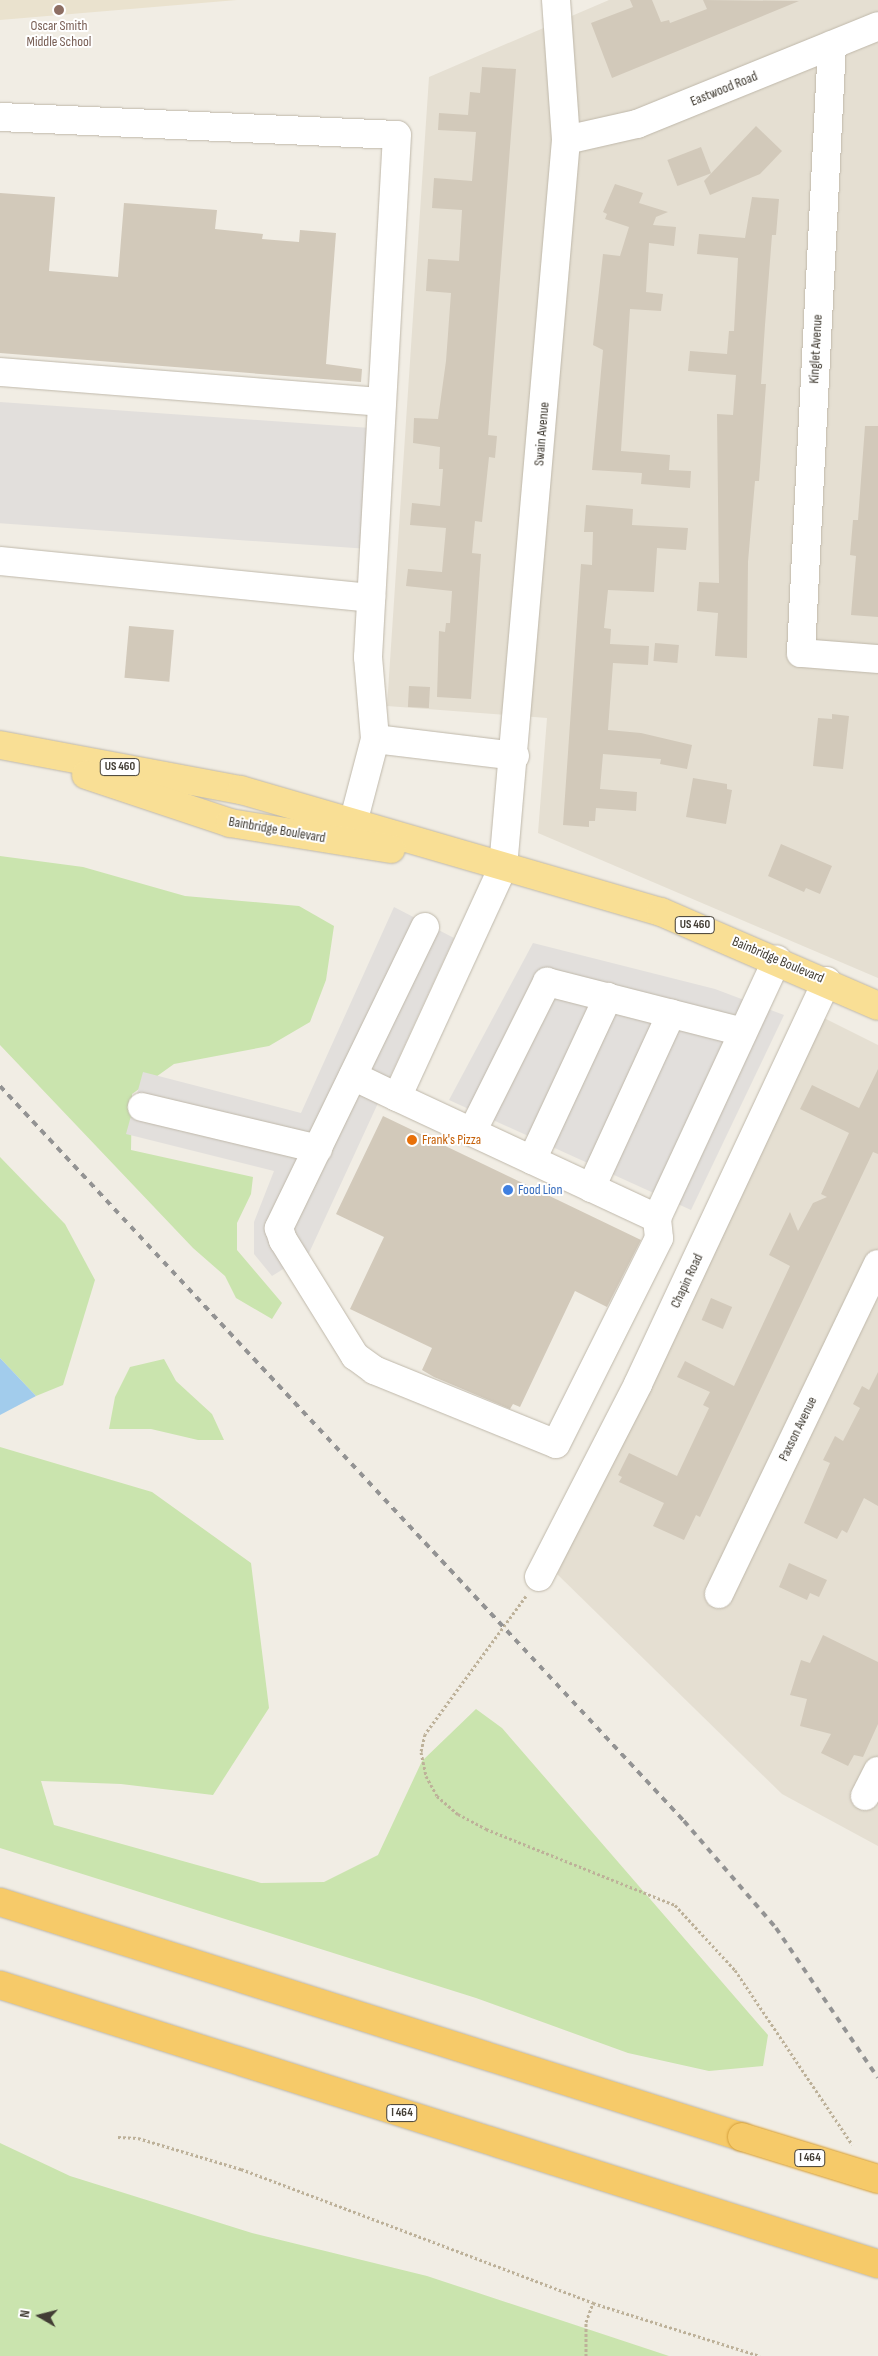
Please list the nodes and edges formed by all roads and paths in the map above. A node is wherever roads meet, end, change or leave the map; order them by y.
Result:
1 (556, 0) edge
2 (878, 26) edge
3 (832, 45) junction
4 (0, 117) edge
5 (566, 140) junction
6 (0, 372) edge
7 (382, 402) junction
8 (0, 562) edge
9 (371, 598) junction
10 (878, 659) edge
11 (375, 739) junction
12 (0, 746) edge
13 (515, 756) junction
14 (353, 823) junction
15 (503, 867) junction
16 (425, 927) dead end
17 (777, 959) junction
18 (827, 981) junction
19 (608, 998) junction
20 (878, 1006) edge
21 (671, 1014) junction
22 (743, 1032) junction
23 (353, 1076) junction
24 (397, 1097) junction
25 (142, 1107) dead end
26 (472, 1132) junction
27 (318, 1149) junction
28 (532, 1160) junction
29 (591, 1188) junction
30 (657, 1218) junction
31 (878, 1264) edge
32 (539, 1577) joint
33 (719, 1594) dead end
34 (878, 1771) edge
35 (866, 1796) dead end
36 (0, 1902) edge
37 (0, 1985) edge
38 (118, 2137) dead end
39 (853, 2147) dead end
40 (878, 2179) edge
41 (878, 2264) edge
42 (593, 2303) junction
43 (586, 2356) edge
44 (760, 2356) edge

1 - 5 street, Swain Avenue
2 - 3 street, Eastwood Road
3 - 5 street, Eastwood Road
3 - 10 street, Kinglet Avenue
4 - 7 street
5 - 13 street, Swain Avenue
6 - 7 street
7 - 9 street
8 - 9 street
9 - 11 street
11 - 13 street
11 - 14 street
12 - 14 main road, Bainbridge Boulevard / US 460
12 - 15 main road, Bainbridge Boulevard / US 460
13 - 15 street, Swain Avenue
14 - 15 main road, Bainbridge Boulevard / US 460
15 - 17 main road, Bainbridge Boulevard / US 460
15 - 24 street, Swain Avenue
16 - 23 street
17 - 18 main road, Bainbridge Boulevard / US 460
17 - 22 street
18 - 20 main road, Bainbridge Boulevard / US 460
18 - 32 street, Chapin Road
19 - 21 street
19 - 26 street
19 - 28 street
21 - 22 street
21 - 29 street
22 - 30 street
23 - 24 street
23 - 27 street
24 - 26 street
25 - 27 street
26 - 28 street
27 - 30 street
28 - 29 street
29 - 30 street
31 - 33 street, Paxson Avenue
32 - 39 path
34 - 35 street
36 - 40 highway, I 464, bridge
37 - 41 highway, I 464
38 - 42 path
42 - 43 path
42 - 44 path

